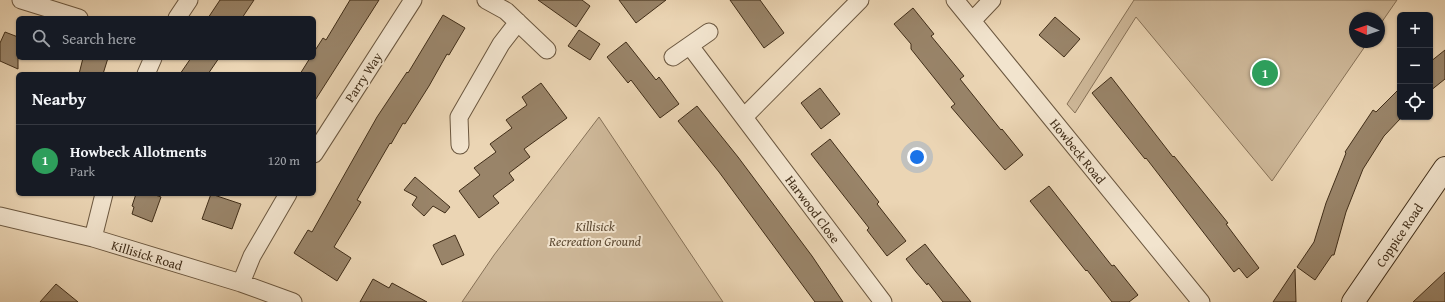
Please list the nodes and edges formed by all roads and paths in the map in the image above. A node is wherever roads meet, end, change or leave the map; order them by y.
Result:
1 (21, 0) edge
2 (189, 0) edge
3 (413, 0) edge
4 (486, 0) edge
5 (860, 0) edge
6 (954, 0) edge
7 (992, 0) edge
8 (73, 16) edge
9 (178, 16) edge
10 (972, 21) junction
11 (518, 22) junction
12 (709, 32) dead end
13 (690, 46) junction
14 (547, 50) dead end
15 (673, 57) dead end
16 (152, 60) edge
17 (147, 72) edge
18 (744, 117) junction
19 (460, 146) dead end
20 (316, 151) edge
21 (1445, 168) edge
22 (104, 196) edge
23 (287, 196) edge
24 (0, 216) edge
25 (93, 238) junction
26 (241, 283) junction
27 (292, 302) edge
28 (883, 302) edge
29 (1201, 302) edge
30 (1353, 302) edge

1 - 8 street
2 - 9 street
3 - 20 street, Parry Way
4 - 11 street
5 - 18 street
6 - 10 street, Howbeck Road
7 - 10 street
10 - 29 street, Howbeck Road
11 - 14 street
11 - 19 street
12 - 13 street
13 - 15 street
13 - 18 street, Harwood Close
16 - 17 street
18 - 28 street, Harwood Close
21 - 30 street, Coppice Road
22 - 25 street
23 - 26 street
24 - 25 street, Killisick Road
25 - 26 street, Killisick Road
26 - 27 street, Killisick Road

